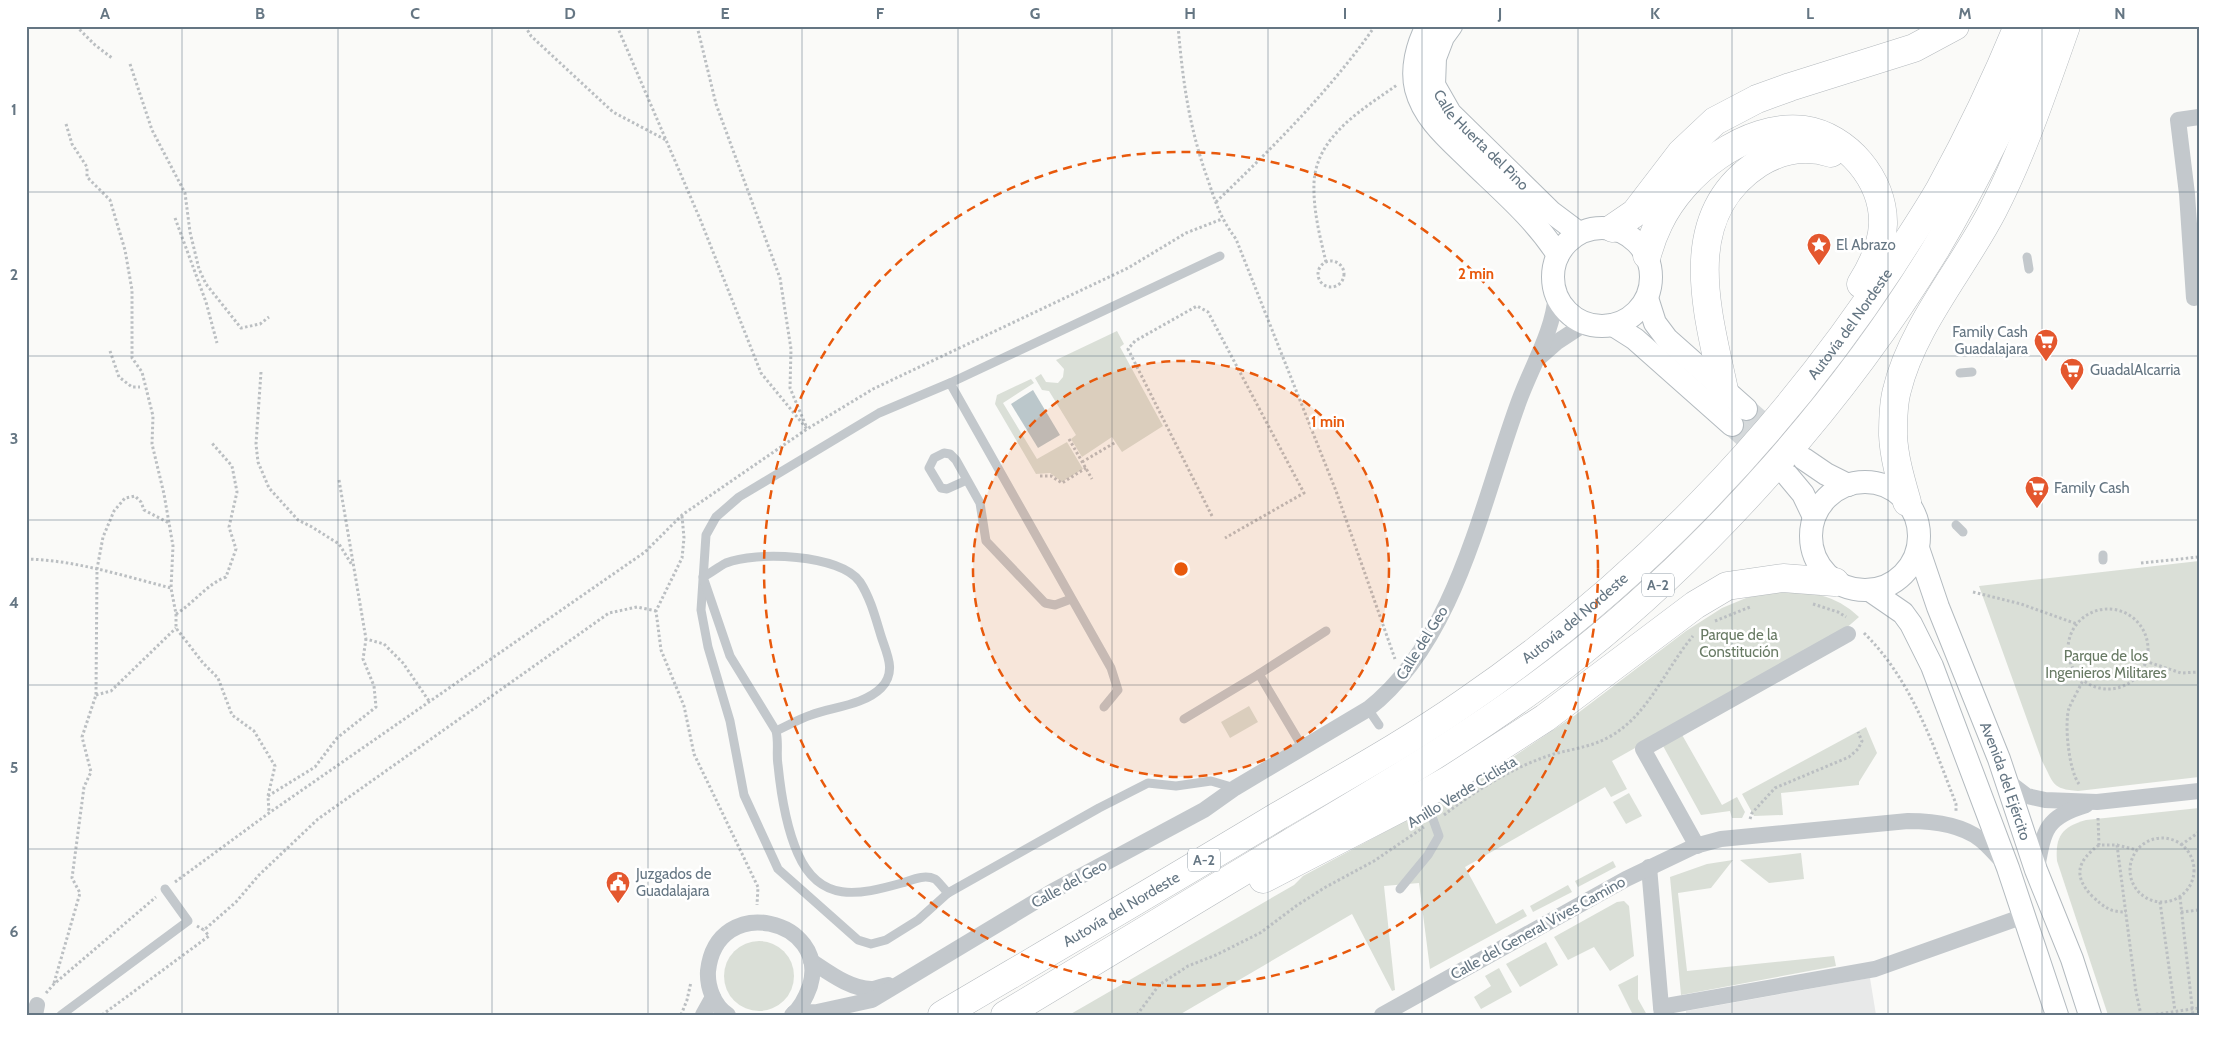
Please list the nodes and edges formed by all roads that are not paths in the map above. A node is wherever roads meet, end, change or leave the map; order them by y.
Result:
1 (1427, 26) edge
2 (1451, 26) edge
3 (1955, 26) edge
4 (2018, 26) edge
5 (2047, 26) edge
6 (2066, 26) edge
7 (2199, 117) edge
8 (1863, 168) junction
9 (1613, 228) junction
10 (1578, 233) junction
11 (1558, 255) junction
12 (1647, 255) junction
13 (1220, 256) dead end
14 (2026, 257) dead end
15 (2029, 269) dead end
16 (1556, 294) junction
17 (1647, 298) junction
18 (2197, 299) edge
19 (1586, 323) junction
20 (1613, 325) junction
21 (1533, 364) junction
22 (1972, 372) dead end
23 (1960, 373) dead end
24 (950, 383) junction
25 (1724, 390) junction
26 (1804, 459) tunnel mouth
27 (1788, 476) tunnel mouth
28 (967, 480) junction
29 (1848, 485) junction
30 (1907, 502) junction
31 (1814, 517) junction
32 (1918, 548) junction
33 (703, 577) junction
34 (1835, 582) junction
35 (1871, 591) junction
36 (1071, 599) junction
37 (1853, 628) road end
38 (1326, 631) dead end
39 (1259, 674) junction
40 (1465, 702) junction
41 (1104, 707) dead end
42 (1368, 709) junction
43 (1184, 719) dead end
44 (1379, 725) dead end
45 (776, 731) junction
46 (1303, 748) junction
47 (2006, 780) junction
48 (1235, 788) junction
49 (2199, 791) edge
50 (2097, 802) junction
51 (1430, 810) dead end
52 (1697, 846) junction
53 (1650, 867) junction
54 (2008, 868) junction
55 (2036, 870) junction
56 (1400, 888) dead end
57 (165, 890) road end
58 (948, 893) junction
59 (2024, 916) junction
60 (810, 961) junction
61 (1089, 965) junction
62 (903, 981) junction
63 (712, 997) junction
64 (1662, 1011) edge
65 (793, 1014) edge
66 (60, 1015) edge
67 (703, 1015) edge
68 (728, 1015) edge
69 (942, 1015) edge
70 (1005, 1015) edge
71 (1382, 1015) edge
72 (2057, 1015) edge
73 (2090, 1015) edge

1 - 11 main road
2 - 10 main road, Calle Huerta del Pino
3 - 9 highway
4 - 40 highway, Autovía del Nordeste / A-2
5 - 61 highway, Autovía del Nordeste / A-2
6 - 30 highway
7 - 18 street
8 - 12 highway
8 - 25 highway
8 - 40 highway
9 - 10 main road
9 - 12 main road
10 - 11 main road
11 - 16 main road
12 - 17 main road
13 - 24 lane
14 - 15 lane
16 - 19 main road
16 - 21 street, Calle del Geo
17 - 20 main road
17 - 25 main road
19 - 20 main road
19 - 21 street, Calle del Geo
20 - 25 main road
21 - 42 street, Calle del Geo
22 - 23 lane
24 - 33 lane
24 - 36 lane
26 - 29 main road
27 - 31 main road
28 - 28 lane
28 - 36 lane
29 - 30 main road
29 - 31 main road
30 - 32 main road
31 - 34 main road
32 - 35 main road
32 - 47 main road, Avenida del Ejército
33 - 45 lane
33 - 45 lane
33 - 58 lane
34 - 35 main road
34 - 61 highway
35 - 54 main road, Avenida del Ejército
36 - 41 lane
37 - 52 street
38 - 39 lane
39 - 43 lane
39 - 46 lane
40 - 69 highway, Autovía del Nordeste / A-2
42 - 44 lane
42 - 46 street, Calle del Geo
45 - 58 lane
46 - 48 street, Calle del Geo
47 - 50 street
47 - 55 main road, Avenida del Ejército
48 - 58 lane
48 - 62 street, Calle del Geo
49 - 50 street
50 - 55 street
51 - 56 lane
52 - 53 street, Calle del General Vives Camino
52 - 54 street, Calle del General Vives Camino
53 - 64 street
53 - 71 street, Calle del General Vives Camino
54 - 59 main road, Avenida del Ejército
55 - 73 main road, Avenida del Ejército
57 - 66 lane
59 - 64 street
59 - 72 main road, Avenida del Ejército
60 - 62 street, Calle del Geo
60 - 63 street
60 - 65 street
61 - 70 highway, Autovía del Nordeste / A-2
62 - 65 street, Calle del Geo
63 - 67 street
63 - 68 street

